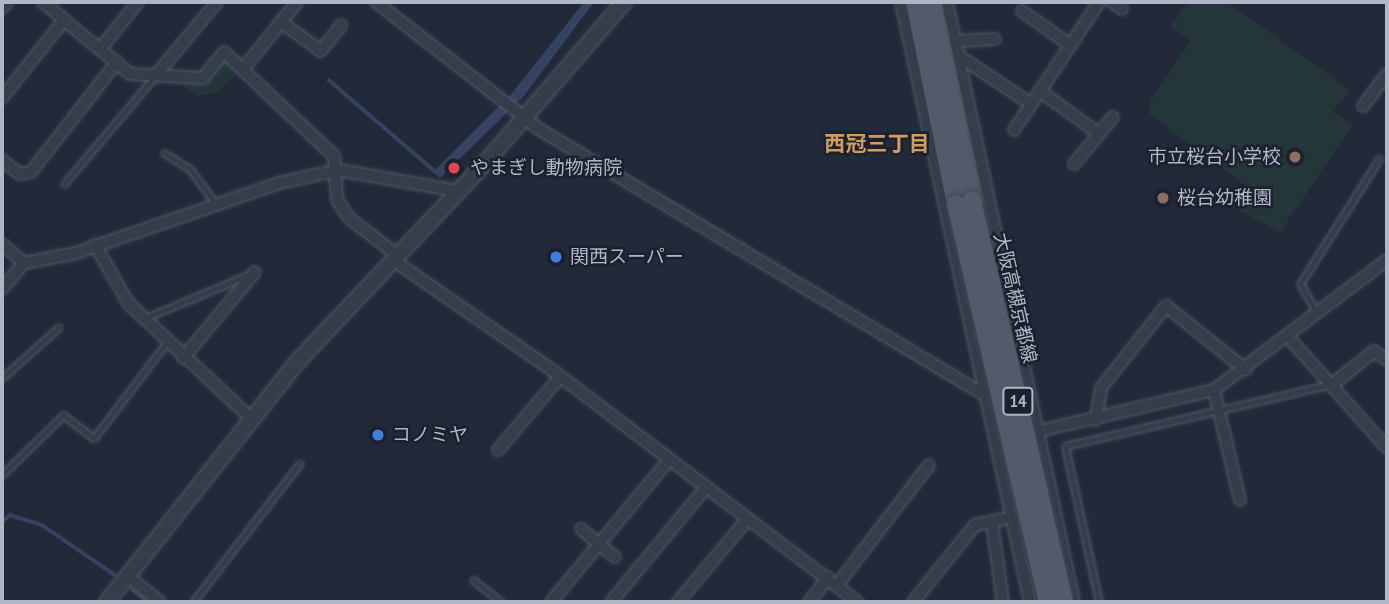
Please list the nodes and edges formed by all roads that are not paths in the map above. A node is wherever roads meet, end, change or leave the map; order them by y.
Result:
1 (7, 2) edge
2 (138, 2) edge
3 (218, 2) edge
4 (297, 2) edge
5 (376, 2) edge
6 (624, 2) edge
7 (901, 2) edge
8 (915, 2) edge
9 (931, 2) edge
10 (947, 2) edge
11 (1099, 2) edge
12 (1112, 2) edge
13 (48, 3) edge
14 (2, 8) edge
15 (1122, 9) dead end
16 (1022, 11) dead end
17 (66, 21) junction
18 (281, 22) junction
19 (341, 25) dead end
20 (995, 39) dead end
21 (956, 41) junction
22 (1070, 45) junction
23 (101, 48) junction
24 (959, 56) junction
25 (117, 62) junction
26 (244, 68) junction
27 (1387, 74) edge
28 (156, 75) junction
29 (1040, 91) junction
30 (2, 98) edge
31 (1031, 104) junction
32 (1363, 106) dead end
33 (522, 112) junction
34 (1114, 117) dead end
35 (1014, 130) dead end
36 (1098, 134) junction
37 (164, 153) dead end
38 (1379, 159) dead end
39 (2, 160) edge
40 (1074, 164) dead end
41 (339, 170) junction
42 (64, 184) dead end
43 (457, 191) junction
44 (964, 202) junction
45 (219, 209) junction
46 (2, 244) edge
47 (94, 244) junction
48 (395, 258) junction
49 (1387, 260) edge
50 (24, 263) junction
51 (256, 272) joint
52 (2, 289) edge
53 (1319, 315) junction
54 (143, 318) junction
55 (59, 327) dead end
56 (1290, 339) junction
57 (166, 343) junction
58 (183, 358) junction
59 (1387, 360) edge
60 (1246, 370) junction
61 (2, 378) edge
62 (559, 378) junction
63 (1333, 384) junction
64 (1214, 390) junction
65 (983, 391) junction
66 (1222, 407) junction
67 (252, 419) junction
68 (1096, 420) junction
69 (1039, 431) junction
70 (1387, 448) edge
71 (498, 450) dead end
72 (668, 460) junction
73 (300, 463) dead end
74 (929, 465) dead end
75 (2, 475) edge
76 (704, 489) junction
77 (1240, 500) dead end
78 (1012, 517) junction
79 (746, 521) junction
80 (992, 522) junction
81 (581, 528) dead end
82 (599, 544) junction
83 (615, 557) dead end
84 (128, 576) junction
85 (473, 580) dead end
86 (832, 582) junction
87 (1005, 601) edge
88 (107, 602) edge
89 (160, 602) edge
90 (193, 602) edge
91 (501, 602) edge
92 (551, 602) edge
93 (611, 602) edge
94 (678, 602) edge
95 (809, 602) edge
96 (859, 602) edge
97 (913, 602) edge
98 (1030, 602) edge
99 (1048, 602) edge
100 (1064, 602) edge
101 (1074, 602) edge
102 (1099, 602) edge

1 - 14 street
2 - 23 street
3 - 28 street
4 - 18 street
5 - 33 street
6 - 33 street
7 - 65 street
8 - 44 main road, 大阪高槻京都線 / 14
9 - 44 main road, 大阪高槻京都線 / 14
10 - 21 street
11 - 22 street
12 - 15 street
13 - 17 street
16 - 22 street
17 - 23 street
17 - 30 street
18 - 19 street
18 - 26 street
20 - 21 street
21 - 24 street
22 - 29 street
23 - 25 street
24 - 31 street
24 - 69 street
25 - 28 street
25 - 39 street
26 - 28 street
26 - 41 street
27 - 32 street
28 - 42 lane
29 - 31 street
29 - 36 street
31 - 35 street
33 - 43 street
33 - 65 street
34 - 36 street
36 - 40 street
37 - 45 lane
38 - 53 lane
41 - 43 street
41 - 45 street
41 - 48 street
43 - 48 street
44 - 99 main road, 大阪高槻京都線 / 14, bridge
44 - 100 main road, 大阪高槻京都線 / 14, bridge
45 - 47 street
46 - 50 street
47 - 50 street
47 - 54 street
48 - 62 street
48 - 67 street
49 - 53 street
50 - 52 street
51 - 54 lane
51 - 58 street
53 - 56 street
54 - 57 street
55 - 61 lane
56 - 60 street
56 - 63 street
57 - 58 street
57 - 75 lane
58 - 67 street
59 - 63 street
60 - 64 street
60 - 68 street
62 - 71 street
62 - 72 street
63 - 66 lane
63 - 70 street
64 - 66 street
64 - 68 street
65 - 69 street
65 - 78 street
66 - 77 street
66 - 102 lane
67 - 84 street
68 - 69 street
69 - 101 street
72 - 76 street
72 - 82 street
73 - 90 lane
74 - 86 street
76 - 79 street
76 - 93 street
78 - 80 street
78 - 98 street
79 - 86 street
79 - 94 street
80 - 87 street
80 - 97 street
81 - 82 street
82 - 83 street
82 - 92 street
84 - 88 street
84 - 89 street
85 - 91 lane
86 - 95 street
86 - 96 street

